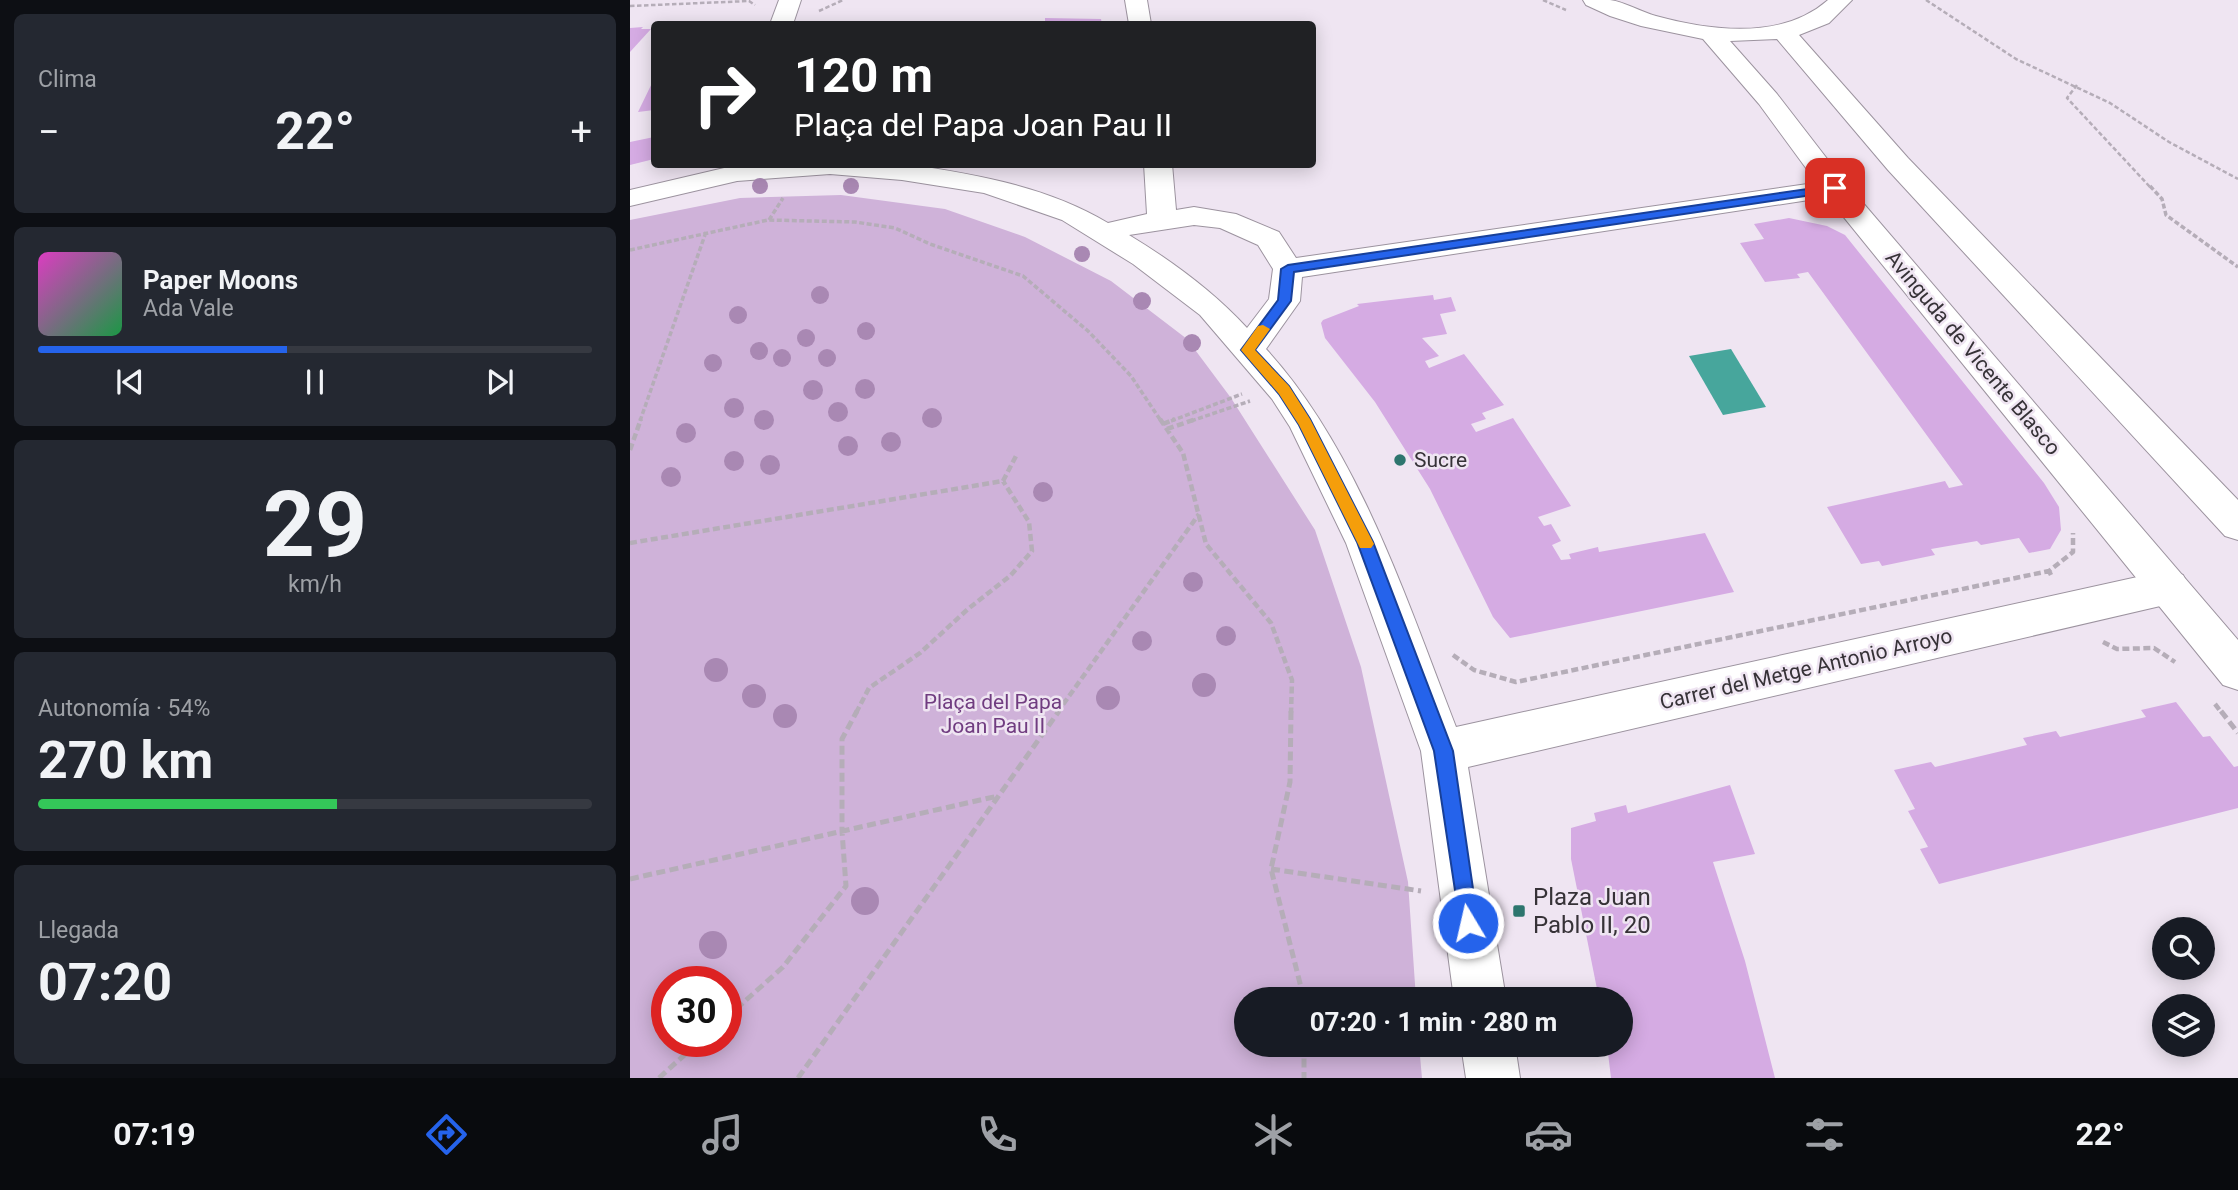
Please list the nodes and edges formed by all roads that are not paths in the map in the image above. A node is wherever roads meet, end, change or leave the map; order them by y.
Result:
1 (790, 0) edge
2 (1136, 0) edge
3 (1594, 0) edge
4 (1841, 0) edge
5 (783, 21) edge
6 (1140, 21) edge
7 (1783, 31) junction
8 (1711, 34) junction
9 (769, 168) edge
10 (854, 168) edge
11 (1158, 168) edge
12 (738, 169) edge
13 (1835, 188) junction
14 (630, 198) edge
15 (1163, 219) junction
16 (1104, 233) junction
17 (1288, 269) junction
18 (1248, 350) junction
19 (2238, 525) edge
20 (2169, 587) junction
21 (2238, 671) edge
22 (1443, 751) junction
23 (1478, 987) edge
24 (1490, 1057) edge
25 (1493, 1078) edge

1 - 5 street
2 - 6 street
3 - 8 street
4 - 7 street
7 - 8 street
7 - 19 street
8 - 13 street, Avinguda de Vicente Blasco
9 - 12 street
10 - 16 street
11 - 15 street
12 - 14 street
13 - 17 street
13 - 20 street, Avinguda de Vicente Blasco
15 - 16 street
15 - 17 street
16 - 18 street
17 - 18 street
18 - 22 street
20 - 21 street, Avinguda de Vicente Blasco
20 - 22 street, Carrer del Metge Antonio Arroyo
22 - 23 street
24 - 25 street

